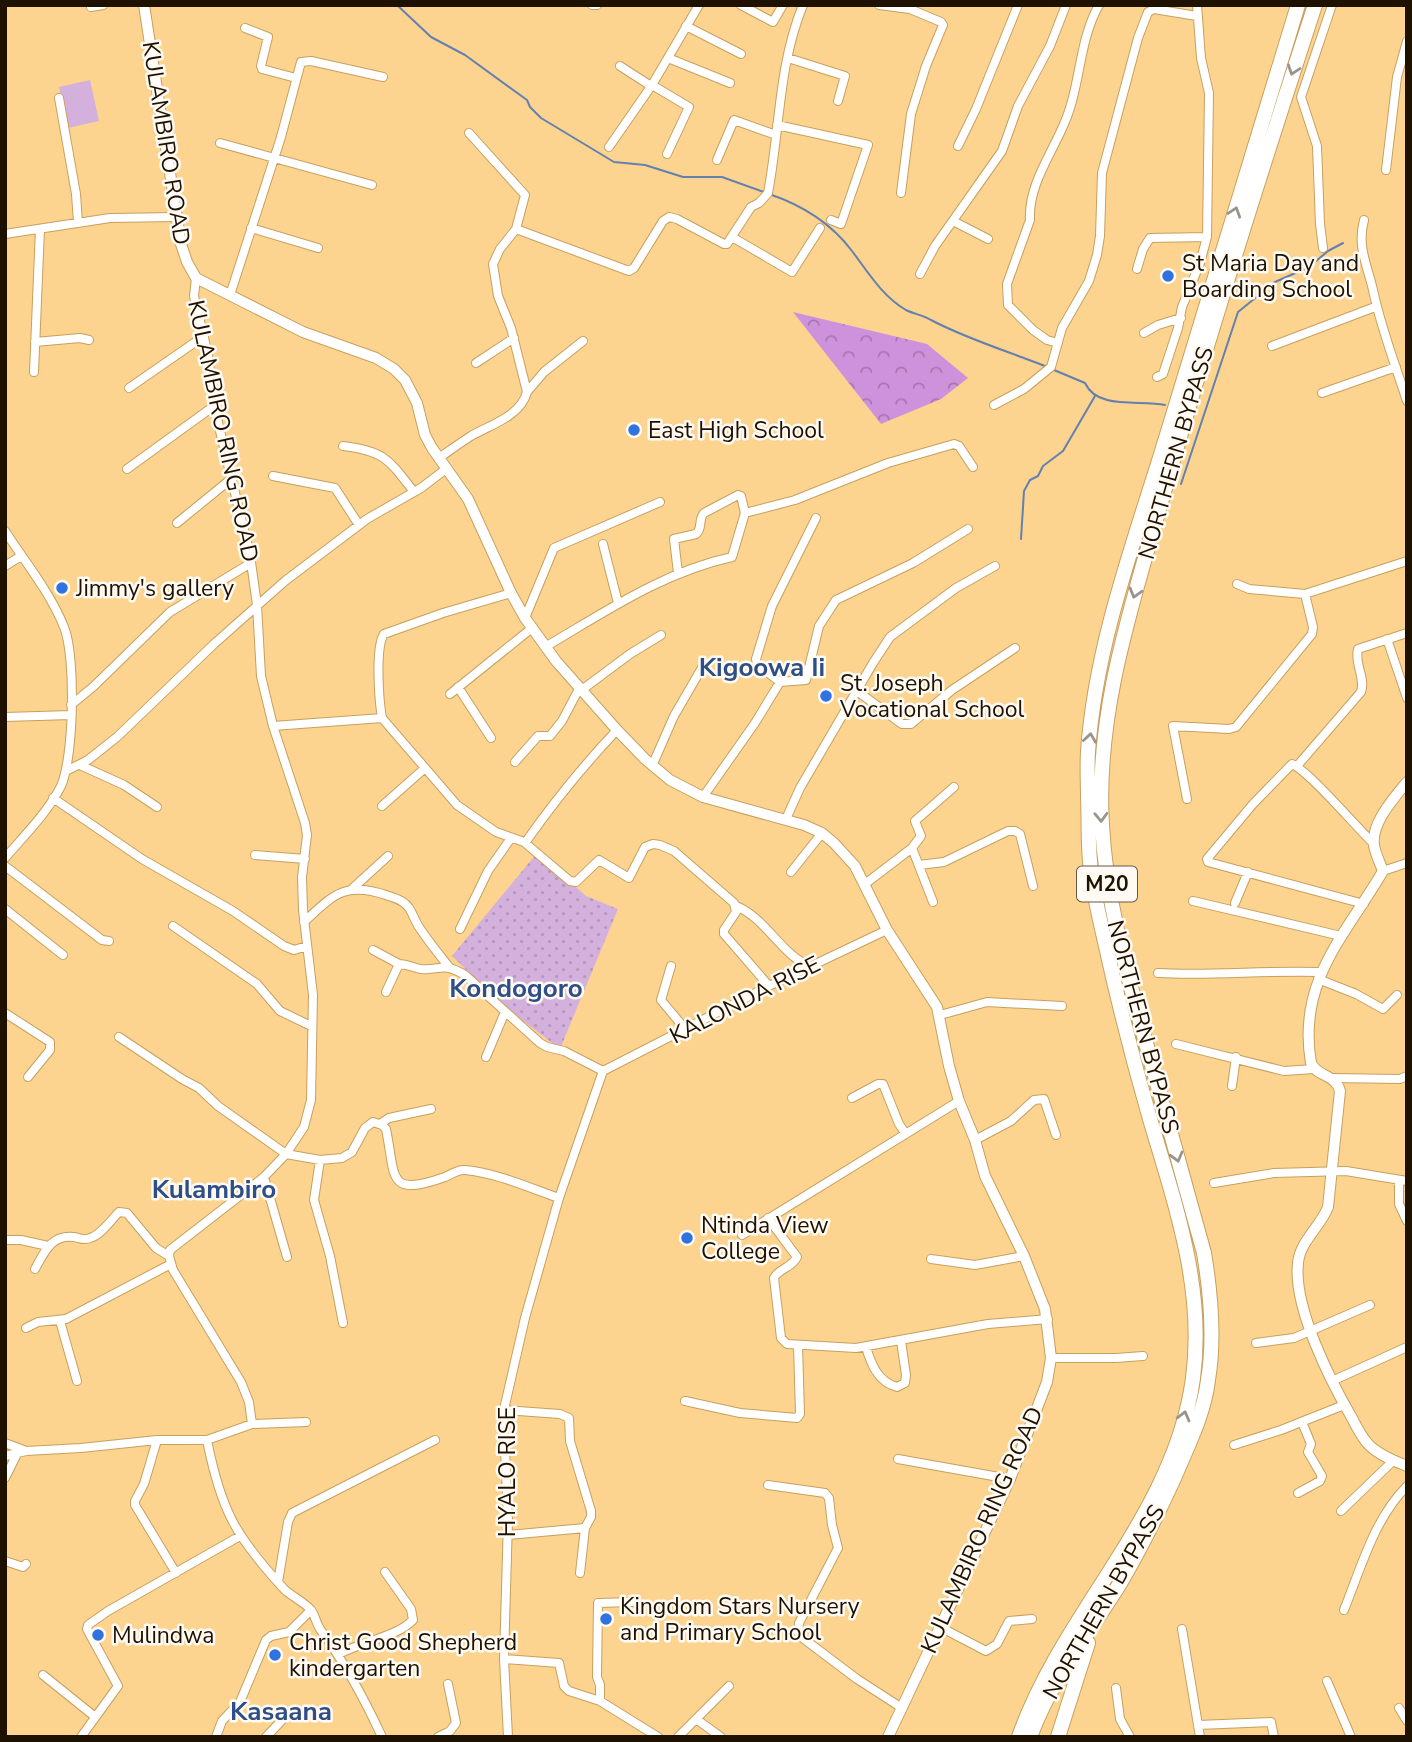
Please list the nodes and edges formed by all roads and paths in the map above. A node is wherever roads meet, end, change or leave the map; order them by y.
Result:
1 (103, 5) edge
2 (144, 5) edge
3 (592, 5) edge
4 (597, 5) edge
5 (699, 5) edge
6 (741, 5) edge
7 (783, 5) edge
8 (803, 5) edge
9 (879, 5) edge
10 (1018, 5) edge
11 (1066, 5) edge
12 (1099, 5) edge
13 (1197, 5) edge
14 (1298, 5) edge
15 (1315, 5) edge
16 (1332, 5) edge
17 (91, 7) edge
18 (911, 7) edge
19 (1197, 16) junction
20 (687, 26) junction
21 (245, 28) dead end
22 (1407, 41) edge
23 (741, 54) dead end
24 (668, 58) junction
25 (788, 58) junction
26 (620, 66) dead end
27 (383, 77) dead end
28 (296, 78) junction
29 (730, 83) dead end
30 (652, 86) junction
31 (60, 97) dead end
32 (838, 101) dead end
33 (777, 125) junction
34 (469, 133) dead end
35 (776, 135) junction
36 (220, 143) dead end
37 (958, 146) dead end
38 (609, 147) dead end
39 (667, 154) dead end
40 (274, 157) junction
41 (717, 160) dead end
42 (1386, 170) dead end
43 (372, 185) dead end
44 (901, 193) dead end
45 (176, 217) junction
46 (831, 220) dead end
47 (1364, 220) dead end
48 (953, 221) junction
49 (78, 223) junction
50 (251, 228) junction
51 (820, 228) dead end
52 (40, 229) junction
53 (516, 229) junction
54 (5, 234) edge
55 (732, 237) junction
56 (1206, 237) junction
57 (988, 239) dead end
58 (318, 248) dead end
59 (1324, 248) dead end
60 (1137, 269) dead end
61 (920, 274) dead end
62 (196, 278) junction
63 (230, 295) junction
64 (1375, 307) junction
65 (1181, 317) junction
66 (1144, 333) dead end
67 (204, 336) junction
68 (513, 338) junction
69 (89, 340) dead end
70 (583, 341) dead end
71 (35, 342) junction
72 (1058, 343) junction
73 (1272, 346) dead end
74 (476, 363) dead end
75 (1396, 367) junction
76 (34, 372) dead end
77 (1157, 377) dead end
78 (129, 388) dead end
79 (527, 392) junction
80 (1322, 393) dead end
81 (1407, 401) edge
82 (994, 405) dead end
83 (214, 406) junction
84 (343, 446) dead end
85 (439, 458) junction
86 (973, 467) dead end
87 (127, 469) dead end
88 (446, 469) junction
89 (274, 475) dead end
90 (231, 479) junction
91 (414, 492) junction
92 (660, 502) dead end
93 (745, 513) junction
94 (816, 518) dead end
95 (177, 523) dead end
96 (359, 525) junction
97 (968, 529) dead end
98 (5, 530) edge
99 (603, 544) dead end
100 (21, 556) junction
101 (1407, 561) edge
102 (251, 562) junction
103 (5, 566) edge
104 (996, 566) dead end
105 (678, 573) junction
106 (1237, 583) dead end
107 (511, 593) junction
108 (1305, 594) junction
109 (618, 603) junction
110 (257, 605) junction
111 (525, 618) junction
112 (532, 628) junction
113 (1407, 633) edge
114 (661, 635) dead end
115 (1387, 639) junction
116 (545, 647) junction
117 (1015, 648) dead end
118 (703, 666) dead end
119 (780, 682) junction
120 (458, 687) junction
121 (581, 688) junction
122 (857, 691) junction
123 (450, 694) dead end
124 (1407, 698) edge
125 (71, 705) junction
126 (71, 715) junction
127 (5, 717) edge
128 (383, 718) junction
129 (273, 726) junction
130 (617, 730) junction
131 (491, 738) dead end
132 (515, 762) dead end
133 (80, 765) junction
134 (652, 766) junction
135 (1297, 766) junction
136 (425, 768) junction
137 (66, 771) junction
138 (1407, 782) edge
139 (954, 787) dead end
140 (53, 797) junction
141 (703, 797) junction
142 (1187, 799) dead end
143 (382, 806) dead end
144 (157, 807) dead end
145 (786, 819) junction
146 (822, 833) junction
147 (510, 838) junction
148 (525, 844) junction
149 (1374, 845) junction
150 (912, 848) junction
151 (255, 855) dead end
152 (387, 856) dead end
153 (5, 858) edge
154 (305, 859) junction
155 (1407, 863) edge
156 (919, 865) junction
157 (5, 866) edge
158 (1383, 871) junction
159 (791, 872) dead end
160 (1248, 872) junction
161 (865, 884) junction
162 (1033, 886) dead end
163 (353, 888) junction
164 (1193, 901) dead end
165 (933, 902) dead end
166 (1235, 903) dead end
167 (1364, 904) junction
168 (736, 906) junction
169 (5, 909) edge
170 (304, 922) junction
171 (173, 926) dead end
172 (460, 929) dead end
173 (887, 930) junction
174 (1341, 936) junction
175 (109, 941) dead end
176 (307, 946) junction
177 (373, 950) dead end
178 (63, 954) dead end
179 (399, 964) junction
180 (810, 965) junction
181 (671, 966) dead end
182 (449, 967) junction
183 (1157, 972) dead end
184 (1319, 976) junction
185 (769, 986) junction
186 (386, 992) dead end
187 (1398, 995) dead end
188 (1062, 1006) dead end
189 (505, 1012) junction
190 (5, 1013) edge
191 (940, 1015) junction
192 (311, 1026) junction
193 (686, 1030) junction
194 (119, 1037) dead end
195 (1176, 1044) dead end
196 (486, 1057) dead end
197 (1236, 1057) junction
198 (1314, 1069) junction
199 (603, 1071) junction
200 (1407, 1076) edge
201 (28, 1077) dead end
202 (1332, 1078) junction
203 (1231, 1086) dead end
204 (852, 1098) dead end
205 (960, 1101) junction
206 (431, 1109) dead end
207 (380, 1124) junction
208 (906, 1134) junction
209 (1056, 1135) dead end
210 (975, 1140) junction
211 (286, 1154) junction
212 (320, 1160) junction
213 (1333, 1171) junction
214 (264, 1177) junction
215 (1403, 1180) edge
216 (1214, 1183) dead end
217 (559, 1198) junction
218 (768, 1218) junction
219 (1407, 1221) edge
220 (742, 1235) dead end
221 (5, 1240) edge
222 (48, 1246) junction
223 (1024, 1256) junction
224 (287, 1257) dead end
225 (931, 1259) dead end
226 (170, 1260) junction
227 (35, 1269) dead end
228 (1370, 1305) dead end
229 (1048, 1320) junction
230 (60, 1321) junction
231 (343, 1322) dead end
232 (26, 1328) dead end
233 (1310, 1332) junction
234 (901, 1341) junction
235 (1256, 1343) dead end
236 (798, 1345) junction
237 (866, 1347) junction
238 (1407, 1347) edge
239 (1143, 1356) dead end
240 (1051, 1358) junction
241 (77, 1381) dead end
242 (1332, 1381) junction
243 (685, 1401) dead end
244 (1344, 1405) junction
245 (505, 1410) junction
246 (306, 1422) dead end
247 (1302, 1422) junction
248 (252, 1424) junction
249 (157, 1440) junction
250 (207, 1440) junction
251 (435, 1440) dead end
252 (5, 1443) edge
253 (1234, 1446) dead end
254 (22, 1452) junction
255 (5, 1456) edge
256 (898, 1459) dead end
257 (1394, 1460) junction
258 (1407, 1466) edge
259 (5, 1478) edge
260 (1010, 1479) junction
261 (768, 1485) dead end
262 (1407, 1486) edge
263 (1298, 1493) dead end
264 (1341, 1511) dead end
265 (585, 1528) junction
266 (508, 1535) junction
267 (240, 1536) junction
268 (5, 1560) edge
269 (26, 1564) dead end
270 (385, 1572) dead end
271 (176, 1573) junction
272 (580, 1573) dead end
273 (278, 1582) junction
274 (632, 1602) dead end
275 (311, 1610) junction
276 (1344, 1610) dead end
277 (1100, 1613) junction
278 (1032, 1619) dead end
279 (940, 1627) junction
280 (1182, 1629) dead end
281 (339, 1654) junction
282 (505, 1659) junction
283 (43, 1675) dead end
284 (1327, 1681) dead end
285 (447, 1684) dead end
286 (729, 1686) dead end
287 (1116, 1688) dead end
288 (600, 1701) junction
289 (902, 1708) junction
290 (1399, 1709) dead end
291 (94, 1716) junction
292 (1026, 1718) junction
293 (283, 1719) dead end
294 (696, 1719) junction
295 (1407, 1721) edge
296 (1198, 1725) junction
297 (80, 1737) edge
298 (216, 1737) edge
299 (266, 1737) edge
300 (382, 1737) edge
301 (438, 1737) edge
302 (508, 1737) edge
303 (658, 1737) edge
304 (678, 1737) edge
305 (721, 1737) edge
306 (888, 1737) edge
307 (1013, 1737) edge
308 (1019, 1737) edge
309 (1030, 1737) edge
310 (1058, 1737) edge
311 (1130, 1737) edge
312 (1200, 1737) edge
313 (1274, 1737) edge
314 (1351, 1737) edge

1 - 17 street
2 - 45 street, KULAMBIRO ROAD
3 - 4 street
5 - 20 street
6 - 7 street
8 - 25 street
9 - 18 street
10 - 37 street
11 - 48 street
12 - 72 street
13 - 19 street
292 -> 14 highway, NORTHERN BYPASS / M20
15 -> 277 highway, NORTHERN BYPASS / M20
16 - 59 street
18 - 44 street
19 - 56 street
19 - 72 street
20 - 23 street
20 - 24 street
21 - 28 street
22 - 42 street
24 - 29 street
24 - 30 street
25 - 32 street
25 - 33 street
26 - 30 street
27 - 28 street
28 - 40 street
30 - 38 street
30 - 39 street
31 - 49 street
33 - 35 street
33 - 46 street
34 - 53 street
35 - 41 street
35 - 55 street
36 - 40 street
40 - 43 street
40 - 50 street
45 - 49 street
45 - 62 street, KULAMBIRO ROAD
47 - 64 street
48 - 57 street
48 - 61 street
49 - 52 street
50 - 58 street
50 - 63 street
51 - 55 street
52 - 54 street
52 - 71 street
53 - 55 street
53 - 68 street
56 - 60 street
56 - 65 street
62 - 63 street, KULAMBIRO RING ROAD
62 - 67 street, KULAMBIRO RING ROAD
63 - 85 street, KULAMBIRO RING ROAD
64 - 73 street
64 - 75 street
65 - 66 street
65 - 77 street
67 - 78 street
67 - 83 street, KULAMBIRO RING ROAD
68 - 74 street
68 - 79 street
69 - 71 street
70 - 79 street
71 - 76 street
72 - 82 street
75 - 80 street
75 - 81 street
79 - 85 street
83 - 87 street
83 - 90 street, KULAMBIRO RING ROAD
84 - 91 street
85 - 88 street, KULAMBIRO RING ROAD
86 - 93 street
88 - 91 street
88 - 107 street, KULAMBIRO RING ROAD
89 - 96 street
90 - 95 street
90 - 102 street, KULAMBIRO RING ROAD
91 - 96 street
92 - 111 street
93 - 105 street
93 - 105 street
94 - 119 street
96 - 110 street
97 - 119 street
98 - 100 street
99 - 109 street
100 - 103 street
100 - 125 street
101 - 108 street
102 - 110 street, KULAMBIRO RING ROAD
102 - 125 street
104 - 122 street
105 - 109 street
106 - 108 street
107 - 111 street, KULAMBIRO RING ROAD
107 - 128 street
108 - 142 street
109 - 116 street
110 - 129 street, KULAMBIRO RING ROAD
110 - 133 street
111 - 112 street, KULAMBIRO RING ROAD
112 - 116 street, KULAMBIRO RING ROAD
112 - 120 street
113 - 115 street
114 - 121 street
115 - 124 street
115 - 135 street
116 - 121 street, KULAMBIRO RING ROAD
117 - 122 street
118 - 134 street
119 - 141 street
120 - 123 street
120 - 131 street
121 - 130 street, KULAMBIRO RING ROAD
121 - 132 street
122 - 145 street
125 - 126 street
126 - 127 street
126 - 137 street
128 - 129 street
128 - 136 street
129 - 154 street, KULAMBIRO RING ROAD
130 - 134 street, KULAMBIRO RING ROAD
130 - 148 street
133 - 137 street
133 - 144 street
134 - 141 street, KULAMBIRO RING ROAD
135 - 149 street
135 - 160 street
136 - 143 street
136 - 147 street
137 - 140 street
138 - 149 street
139 - 150 street
140 - 153 street
140 - 176 street
141 - 145 street, KULAMBIRO RING ROAD
145 - 146 street, KULAMBIRO RING ROAD
146 - 159 street
146 - 161 street, KULAMBIRO RING ROAD
147 - 148 street
147 - 172 street
148 - 168 street
149 - 158 street
150 - 156 street
150 - 161 street
151 - 154 street
152 - 163 street
154 - 170 street, KULAMBIRO RING ROAD
155 - 158 street
156 - 162 street
156 - 165 street
157 - 175 street
158 - 167 street
160 - 166 street
160 - 167 street
161 - 173 street, KULAMBIRO RING ROAD
163 - 170 street
163 - 182 street
164 - 174 street
167 - 174 street
168 - 180 street
168 - 185 street
169 - 178 street
170 - 176 street, KULAMBIRO RING ROAD
171 - 192 street
173 - 180 street, KALONDA RISE
173 - 191 street, KULAMBIRO RING ROAD
174 - 184 street
176 - 192 street, KULAMBIRO RING ROAD
177 - 179 street
179 - 182 street
179 - 186 street
180 - 185 street, KALONDA RISE
181 - 193 street
182 - 189 street
183 - 184 street
184 - 187 street
184 - 198 street
185 - 193 street, KALONDA RISE
188 - 191 street
189 - 196 street
189 - 199 street
190 - 201 street
191 - 205 street, KULAMBIRO RING ROAD
192 - 211 street, KULAMBIRO RING ROAD
193 - 199 street, KALONDA RISE
194 - 211 street
195 - 197 street
197 - 198 street
197 - 203 street
198 - 202 street
199 - 217 street, HYALO RISE
200 - 202 street
202 - 213 street
204 - 208 street
205 - 208 street
205 - 210 street, KULAMBIRO RING ROAD
206 - 207 street
207 - 212 street
207 - 217 street
208 - 218 street
209 - 210 street
210 - 223 street, KULAMBIRO RING ROAD
211 - 212 street
211 - 214 street, KULAMBIRO RING ROAD
212 - 231 street
213 - 215 street
213 - 216 street
213 - 233 street
214 - 224 street
214 - 226 street, KULAMBIRO RING ROAD
215 - 219 street
217 - 245 street, HYALO RISE
218 - 220 street
218 - 236 street
221 - 222 street
222 - 226 street
222 - 227 street
223 - 225 street
223 - 229 street, KULAMBIRO RING ROAD
226 - 230 street
226 - 248 street
228 - 233 street
229 - 234 street
229 - 240 street, KULAMBIRO RING ROAD
230 - 232 street
230 - 241 street
233 - 235 street
233 - 242 street
234 - 237 street
234 - 237 street
236 - 237 street
236 - 243 street
238 - 242 street
239 - 240 street
240 - 260 street, KULAMBIRO RING ROAD
242 - 244 street
244 - 247 street
244 - 257 street
245 - 265 street
245 - 266 street, HYALO RISE
246 - 248 street
247 - 253 street
247 - 263 street
248 - 250 street
249 - 250 street
249 - 254 street
249 - 271 street
250 - 267 street
251 - 273 street
252 - 254 street
254 - 255 street
254 - 259 street
256 - 260 street
257 - 258 street
257 - 264 street
260 - 279 street, KULAMBIRO RING ROAD
261 - 289 street
262 - 276 street
265 - 266 street
265 - 272 street
266 - 282 street, HYALO RISE
267 - 271 street
267 - 273 street
268 - 269 street
270 - 281 street
271 - 291 street
273 - 275 street
274 - 288 street
275 - 281 street
275 - 298 street
277 - 309 highway, NORTHERN BYPASS / M20
277 - 310 highway
278 - 279 street
279 - 289 street, KULAMBIRO RING ROAD
280 - 296 street
281 - 300 street
282 - 288 street
282 - 302 street, HYALO RISE
283 - 291 street
284 - 314 street
285 - 301 street
286 - 294 street
287 - 311 street
288 - 303 street
289 - 306 street, KULAMBIRO RING ROAD
290 - 295 street
291 - 297 street
292 - 307 highway
292 - 308 highway, NORTHERN BYPASS / M20
293 - 299 street
294 - 304 street
294 - 305 street
296 - 312 street
296 - 313 street

